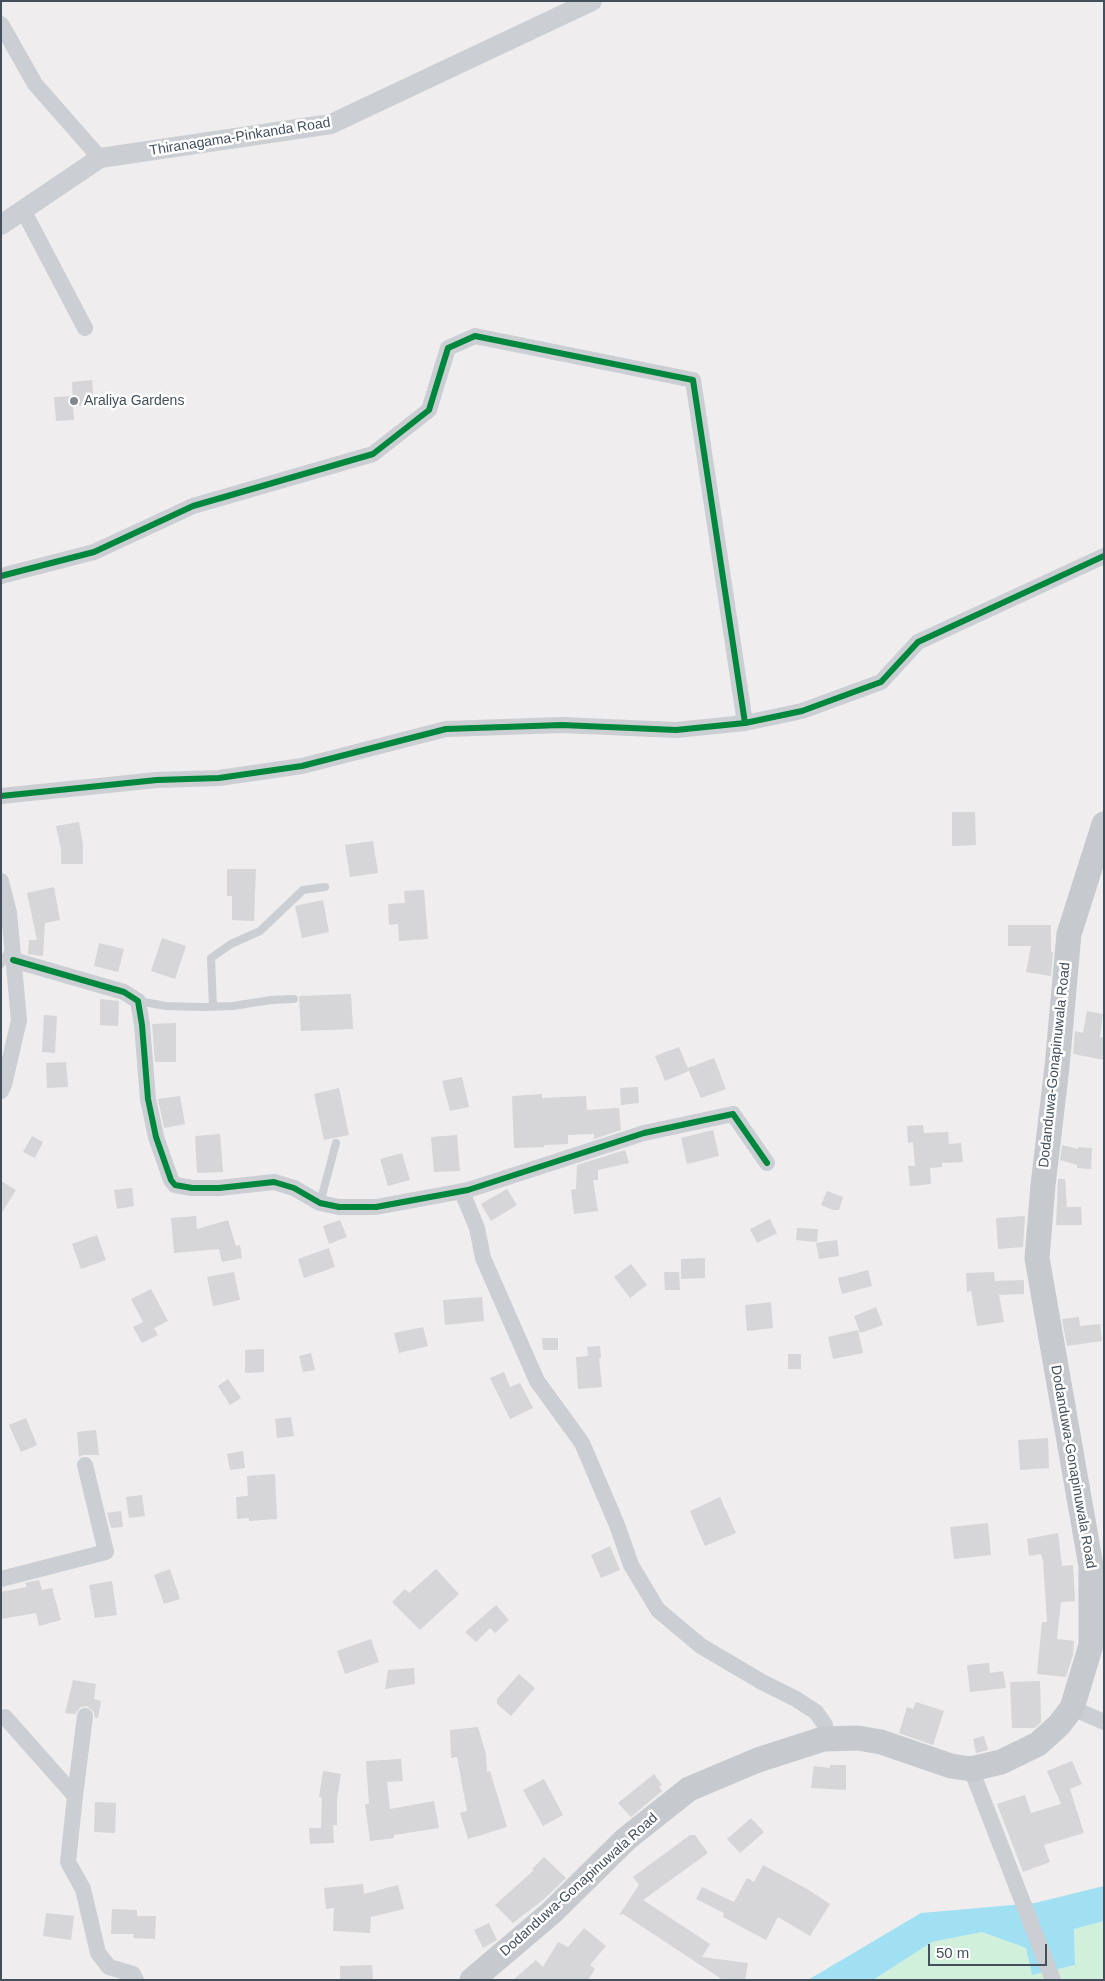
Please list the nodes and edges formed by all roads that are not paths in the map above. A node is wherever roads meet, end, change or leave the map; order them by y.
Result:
1 (592, 1) edge
2 (1, 24) edge
3 (100, 158) junction
4 (23, 210) junction
5 (1, 225) edge
6 (85, 328) dead end
7 (1104, 556) edge
8 (1, 576) edge
9 (745, 723) junction
10 (1, 796) edge
11 (1104, 824) edge
12 (1, 881) edge
13 (325, 887) dead end
14 (9, 956) edge
15 (294, 999) dead end
16 (138, 1001) junction
17 (213, 1007) junction
18 (1, 1091) edge
19 (336, 1143) dead end
20 (767, 1163) dead end
21 (462, 1192) junction
22 (320, 1203) junction
23 (85, 1465) dead end
24 (1, 1579) edge
25 (1072, 1708) junction
26 (85, 1716) dead end
27 (1, 1718) edge
28 (1104, 1722) edge
29 (827, 1739) junction
30 (972, 1769) junction
31 (75, 1796) junction
32 (1052, 1975) edge
33 (136, 1980) edge
34 (472, 1980) edge

1 - 3 street, Thiranagama-Pinkanda Road
2 - 3 street
3 - 4 street, Thiranagama-Pinkanda Road
4 - 5 street, Thiranagama-Pinkanda Road
4 - 6 street
7 - 9 street
8 - 9 street
9 - 10 street
11 - 25 main road, Dodanduwa-Gonapinuwala Road
12 - 14 street
13 - 17 lane
14 - 16 street
14 - 18 street
15 - 17 lane
16 - 17 lane
16 - 22 street
19 - 22 lane
20 - 21 street
21 - 22 street
21 - 29 street
23 - 24 street
25 - 28 street
25 - 30 main road, Dodanduwa-Gonapinuwala Road
26 - 31 street
27 - 31 street
29 - 30 main road, Dodanduwa-Gonapinuwala Road
29 - 34 main road, Dodanduwa-Gonapinuwala Road
30 - 32 street
31 - 33 street

